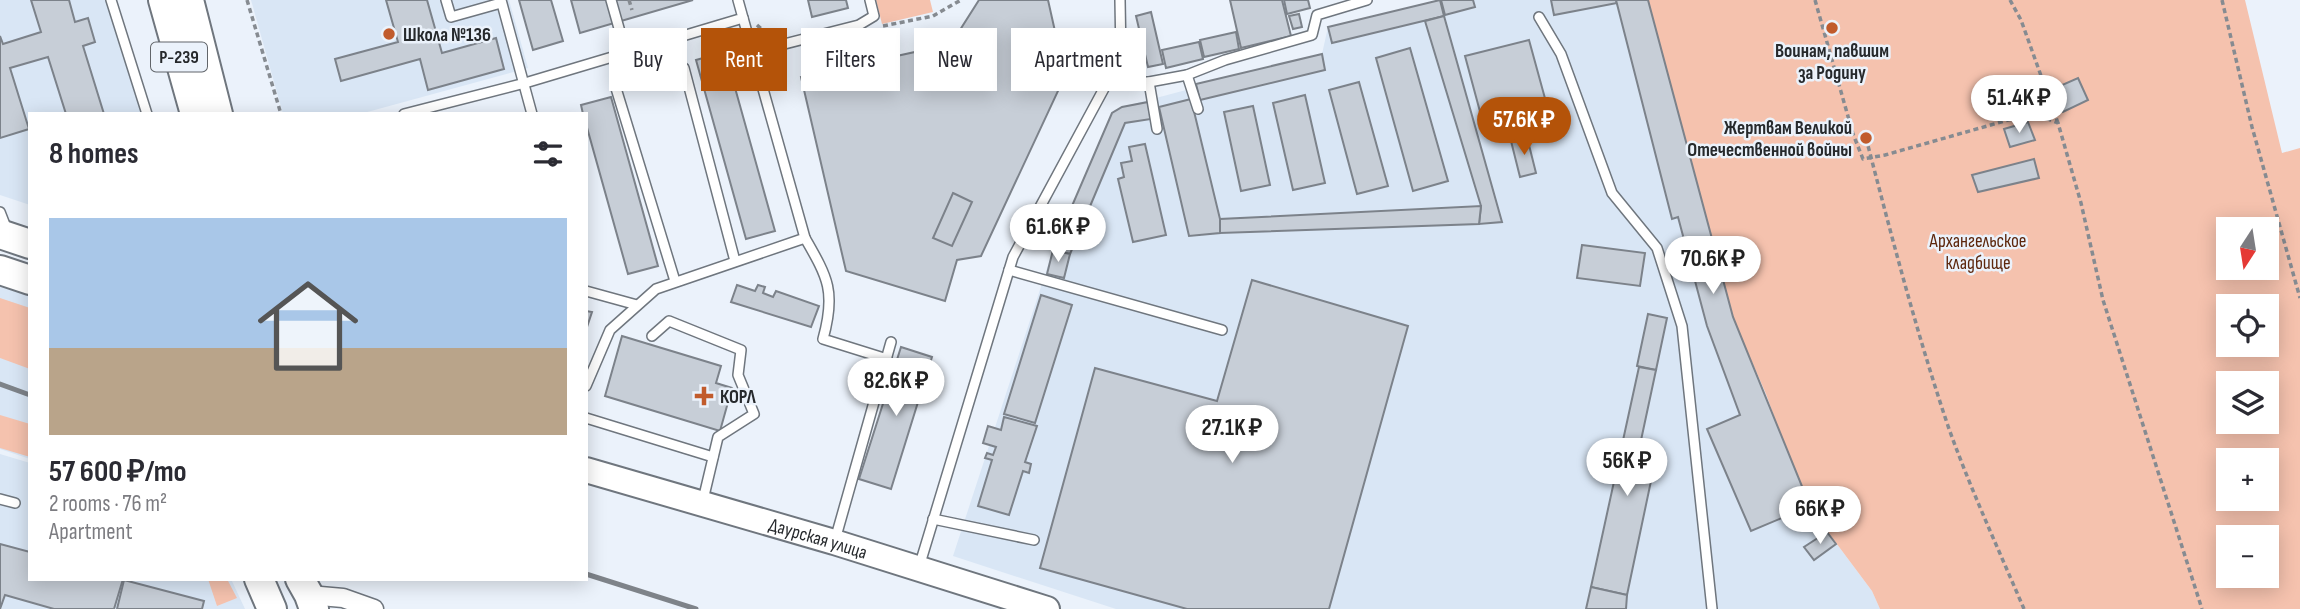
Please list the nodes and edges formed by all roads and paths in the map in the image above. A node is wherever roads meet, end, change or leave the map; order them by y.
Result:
1 (111, 0) edge
2 (163, 0) edge
3 (189, 0) edge
4 (247, 0) edge
5 (446, 0) edge
6 (611, 0) edge
7 (629, 0) edge
8 (738, 0) edge
9 (870, 0) edge
10 (1120, 0) edge
11 (1324, 0) edge
12 (1367, 0) edge
13 (1815, 0) edge
14 (2010, 0) edge
15 (2222, 0) edge
16 (501, 1) edge
17 (632, 10) dead end
18 (1327, 12) junction
19 (1539, 17) dead end
20 (743, 18) junction
21 (619, 28) edge
22 (746, 28) edge
23 (1120, 28) edge
24 (687, 35) edge
25 (787, 43) edge
26 (609, 58) edge
27 (1186, 75) junction
28 (687, 79) edge
29 (1149, 82) joint
30 (525, 83) junction
31 (617, 91) edge
32 (764, 91) edge
33 (1102, 91) edge
34 (1198, 109) dead end
35 (146, 112) edge
36 (194, 112) edge
37 (217, 112) edge
38 (280, 112) edge
39 (412, 112) edge
40 (532, 112) edge
41 (2058, 123) junction
42 (1157, 129) dead end
43 (1866, 138) dead end
44 (1871, 158) junction
45 (0, 212) edge
46 (805, 238) junction
47 (14, 239) edge
48 (735, 261) junction
49 (0, 270) edge
50 (1009, 270) junction
51 (28, 279) edge
52 (676, 281) junction
53 (588, 292) edge
54 (2300, 298) edge
55 (637, 305) junction
56 (1222, 330) dead end
57 (652, 336) dead end
58 (891, 342) dead end
59 (887, 359) junction
60 (588, 381) edge
61 (588, 419) edge
62 (713, 457) junction
63 (588, 471) edge
64 (0, 499) edge
65 (702, 502) junction
66 (15, 503) dead end
67 (933, 519) junction
68 (1034, 540) dead end
69 (834, 542) junction
70 (919, 568) junction
71 (260, 581) edge
72 (308, 591) edge
73 (272, 609) edge
74 (374, 609) edge
75 (1047, 609) edge
76 (1712, 609) edge
77 (2024, 609) edge
78 (2202, 609) edge

1 - 35 lane
2 - 36 main road, Р-239
3 - 37 main road, Р-239
4 - 38 path
5 - 16 lane
6 - 21 lane
7 - 17 path
8 - 20 lane
9 - 25 lane
10 - 23 lane
11 - 18 lane
12 - 18 lane
13 - 44 path
14 - 41 path
15 - 54 path
16 - 30 lane
18 - 27 lane
19 - 76 lane
20 - 22 lane
20 - 24 lane
26 - 30 lane
27 - 29 lane
27 - 34 lane
28 - 48 lane
29 - 42 lane
30 - 39 lane
30 - 40 lane
31 - 52 lane
32 - 46 lane
33 - 50 lane
41 - 44 path
41 - 78 path
43 - 44 path
44 - 77 path
45 - 47 lane
46 - 48 lane
46 - 59 lane
48 - 52 lane
49 - 51 main road
50 - 56 lane
50 - 67 lane
52 - 55 lane
53 - 55 lane
55 - 60 lane
57 - 62 lane
58 - 59 lane
59 - 69 lane
61 - 62 lane
62 - 65 lane
63 - 65 street, Даурская улица
64 - 66 lane
65 - 69 street, Даурская улица
67 - 68 lane
67 - 70 lane
69 - 70 street, Даурская улица
70 - 75 street, Даурская улица
71 - 73 main road
72 - 74 street

